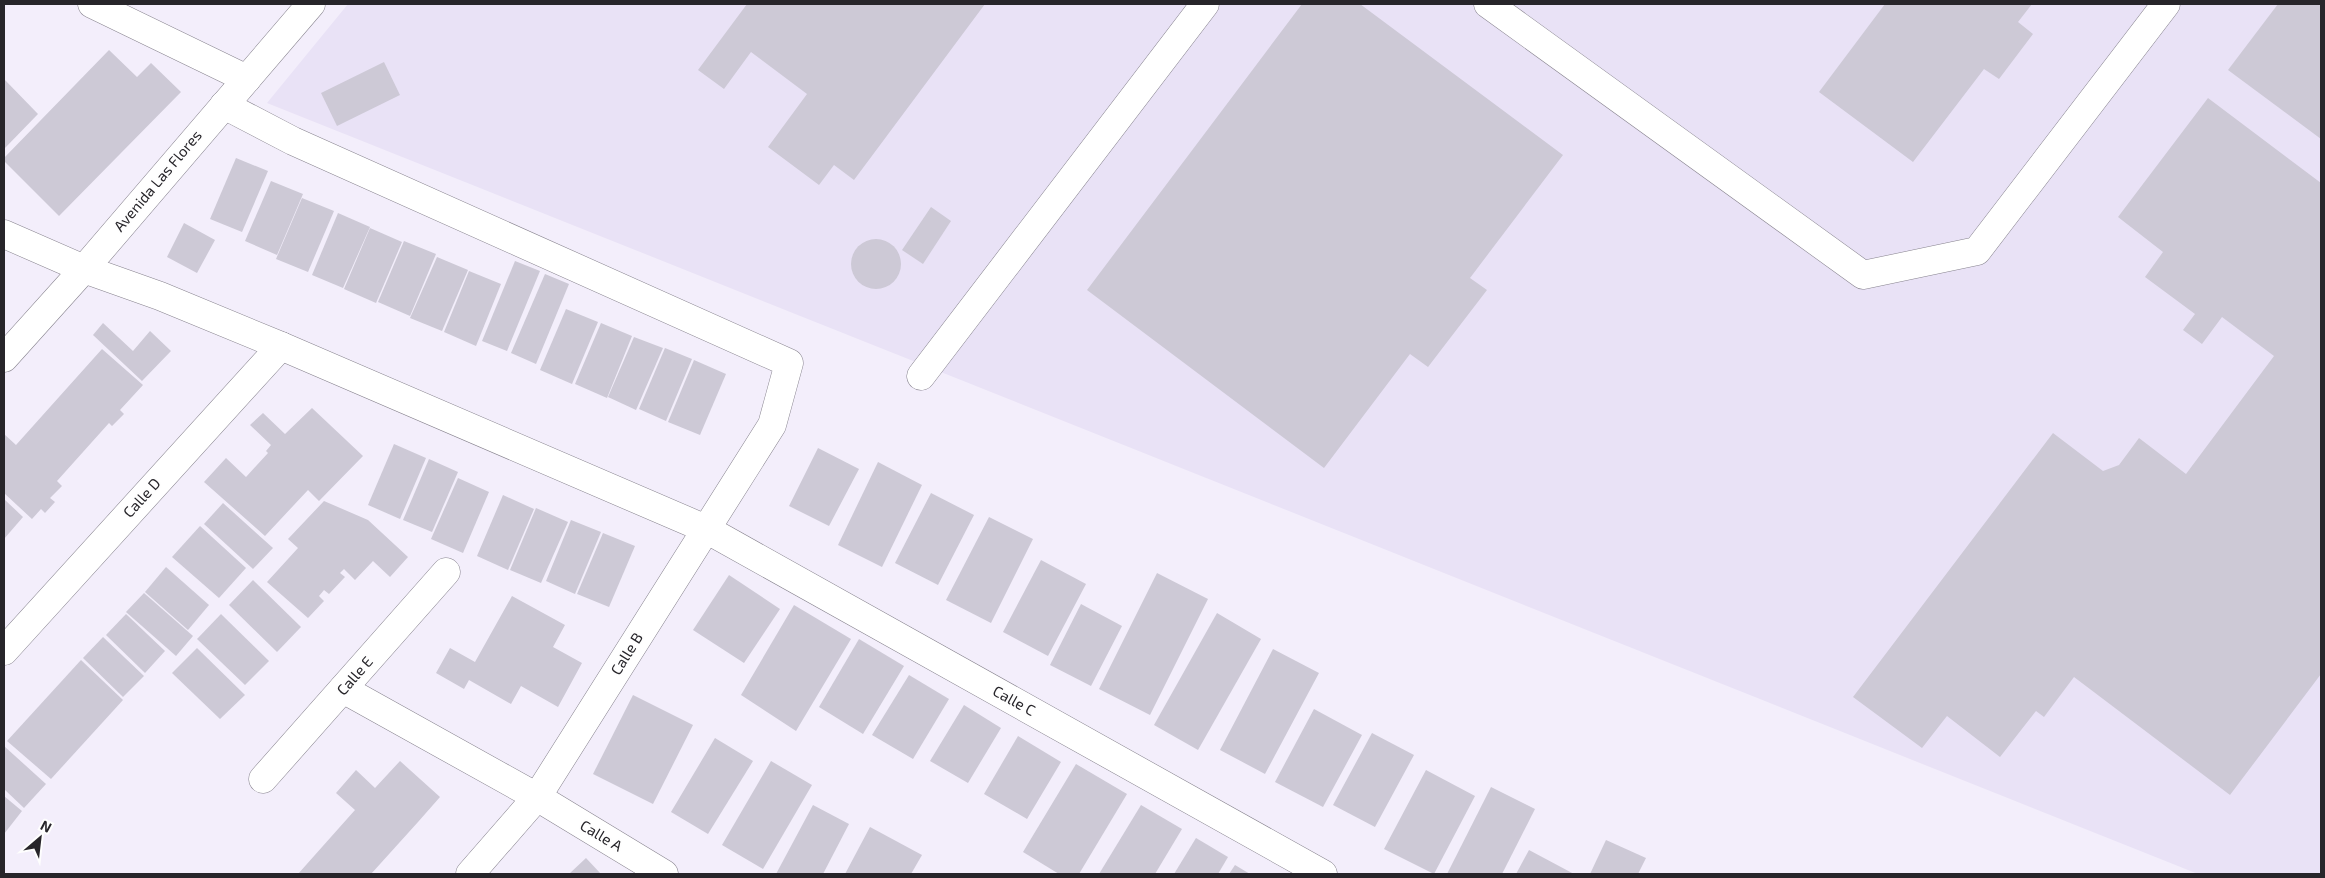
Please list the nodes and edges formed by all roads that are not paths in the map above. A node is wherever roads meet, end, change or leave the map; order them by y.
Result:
1 (92, 4) edge
2 (312, 4) edge
3 (1205, 4) edge
4 (1488, 4) edge
5 (2166, 4) edge
6 (247, 79) junction
7 (224, 104) junction
8 (4, 234) edge
9 (84, 269) junction
10 (281, 346) junction
11 (4, 358) edge
12 (921, 376) dead end
13 (706, 529) junction
14 (446, 572) dead end
15 (4, 651) edge
16 (343, 689) junction
17 (263, 779) dead end
18 (538, 797) junction
19 (470, 874) edge
20 (664, 874) edge
21 (1323, 874) edge

1 - 6 street
2 - 6 street, Avenida Las Flores
3 - 12 street
4 - 5 street
6 - 7 street, Avenida Las Flores
7 - 9 street, Avenida Las Flores
7 - 13 street, Calle B
8 - 9 street, Calle C
9 - 10 street, Calle C
9 - 11 street, Avenida Las Flores
10 - 13 street, Calle C
10 - 15 street, Calle D
13 - 18 street, Calle B
13 - 21 street, Calle C
14 - 16 street, Calle E
16 - 17 street, Calle E
16 - 18 street, Calle A
18 - 19 street, Calle B
18 - 20 street, Calle A

